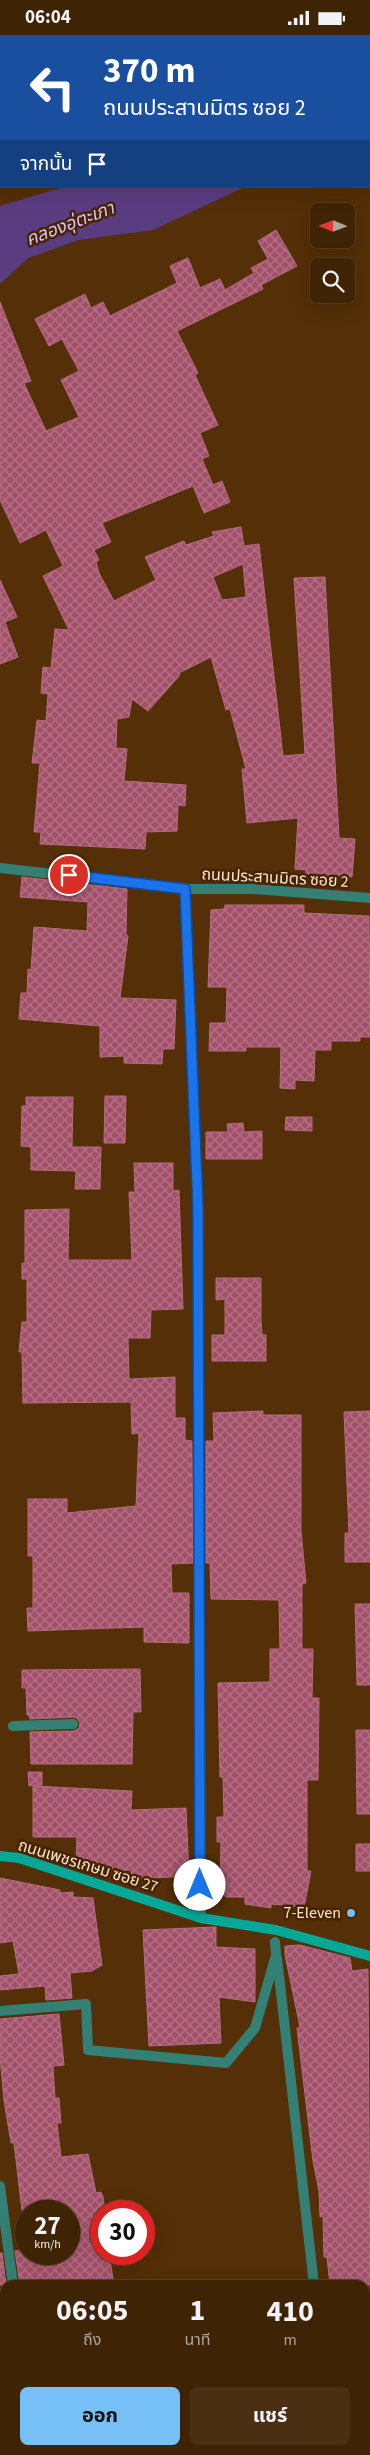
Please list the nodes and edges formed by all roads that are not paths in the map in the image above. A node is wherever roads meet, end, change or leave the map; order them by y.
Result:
1 (0, 868) edge
2 (185, 889) junction
3 (370, 898) edge
4 (73, 1724) dead end
5 (13, 1726) dead end
6 (0, 1855) edge
7 (201, 1917) junction
8 (276, 1930) junction
9 (275, 1942) junction
10 (370, 1956) edge
11 (0, 2011) edge
12 (0, 2186) edge
13 (3, 2240) edge
14 (12, 2280) edge
15 (313, 2280) edge

1 - 2 street, ถนนประสานมิตร ซอย 2
2 - 3 street, ถนนประสานมิตร ซอย 2
2 - 7 street
4 - 5 street
6 - 7 street, ถนนเพชรเกษม ซอย 27
7 - 8 street, ถนนเพชรเกษม ซอย 27
8 - 9 street
8 - 10 street, ถนนเพชรเกษม ซอย 27
9 - 11 street
9 - 15 street
12 - 13 street
13 - 14 street

